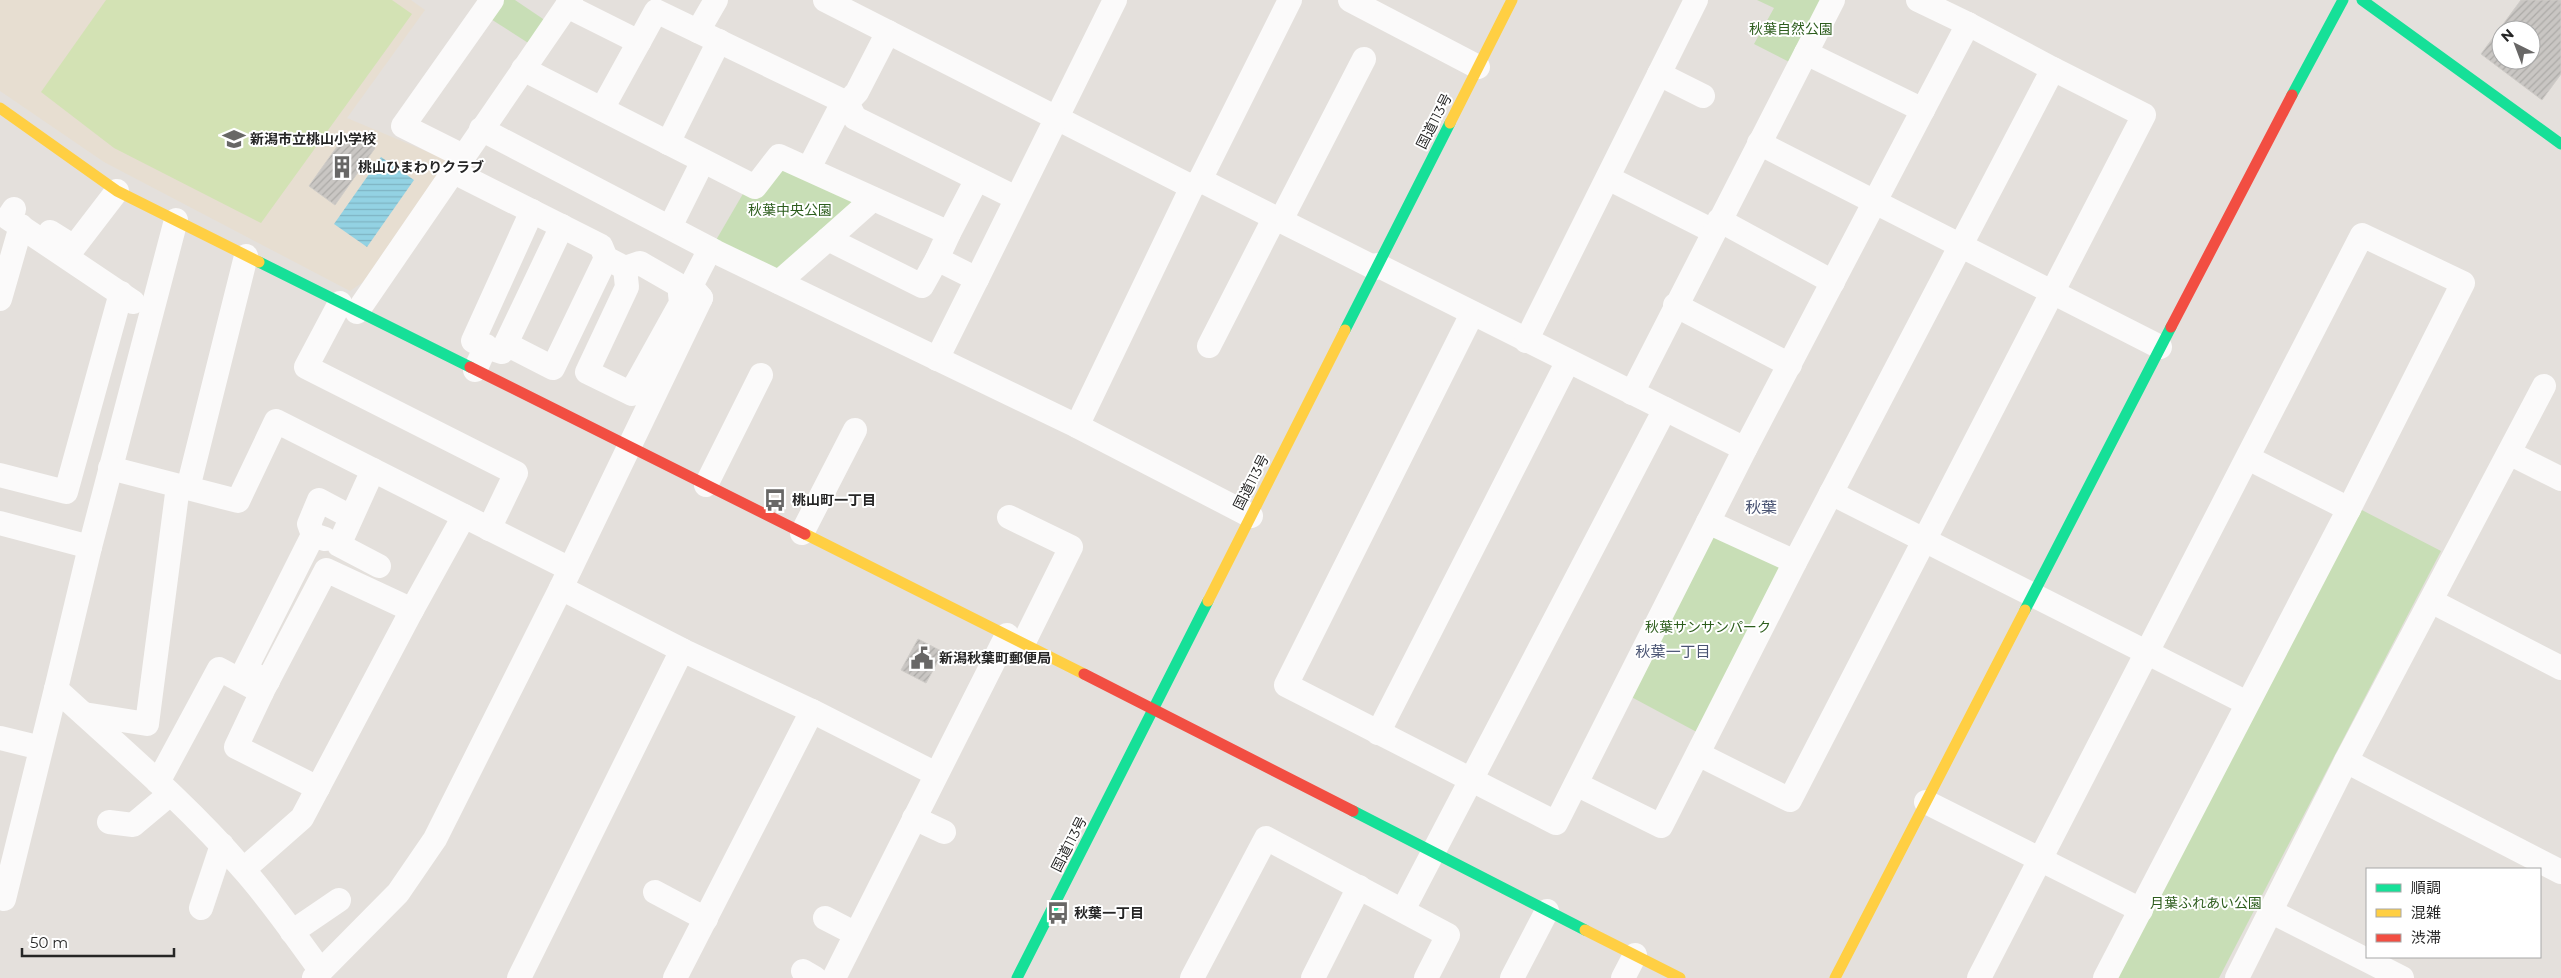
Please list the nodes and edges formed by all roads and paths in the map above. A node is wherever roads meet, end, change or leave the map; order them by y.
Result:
1 (492, 0) edge
2 (716, 0) edge
3 (825, 0) edge
4 (1115, 0) edge
5 (1290, 0) edge
6 (1512, 0) edge
7 (1696, 0) edge
8 (1834, 0) edge
9 (1918, 0) edge
10 (2343, 0) edge
11 (2362, 0) edge
12 (1356, 1) edge
13 (569, 3) edge
14 (1968, 24) junction
15 (888, 32) junction
16 (709, 36) junction
17 (639, 42) junction
18 (1806, 53) junction
19 (1364, 58) dead end
20 (1478, 68) junction
21 (523, 69) junction
22 (2053, 69) junction
23 (1660, 74) junction
24 (1702, 96) dead end
25 (847, 103) junction
26 (0, 108) edge
27 (602, 110) junction
28 (1923, 110) junction
29 (1058, 118) junction
30 (481, 129) junction
31 (668, 143) junction
32 (1759, 143) junction
33 (2561, 144) edge
34 (703, 161) junction
35 (458, 163) junction
36 (808, 168) junction
37 (977, 178) junction
38 (1608, 178) junction
39 (1196, 184) junction
40 (116, 191) junction
41 (1016, 198) junction
42 (873, 199) junction
43 (1875, 202) junction
44 (532, 211) junction
45 (12, 212) edge
46 (1278, 218) junction
47 (176, 220) junction
48 (1716, 225) junction
49 (562, 226) junction
50 (670, 227) junction
51 (949, 233) junction
52 (828, 239) junction
53 (1960, 245) junction
54 (710, 249) junction
55 (246, 256) junction
56 (6, 258) edge
57 (937, 259) junction
58 (616, 263) junction
59 (1376, 267) junction
60 (977, 279) junction
61 (779, 282) junction
62 (1833, 282) junction
63 (678, 285) junction
64 (2054, 293) junction
65 (701, 298) junction
66 (0, 299) edge
67 (135, 303) junction
68 (1675, 305) junction
69 (349, 307) junction
70 (1472, 314) junction
71 (1526, 341) junction
72 (496, 345) junction
73 (1209, 346) dead end
74 (2160, 347) junction
75 (937, 359) junction
76 (1568, 361) junction
77 (119, 363) junction
78 (1790, 365) junction
79 (475, 370) junction
80 (761, 376) dead end
81 (2544, 386) dead end
82 (645, 388) junction
83 (1632, 393) junction
84 (1665, 409) junction
85 (1076, 426) junction
86 (854, 430) dead end
87 (79, 447) junction
88 (628, 447) junction
89 (1745, 449) junction
90 (2510, 453) junction
91 (2248, 458) junction
92 (112, 462) junction
93 (373, 470) junction
94 (0, 475) edge
95 (2561, 479) edge
96 (706, 485) junction
97 (183, 487) junction
98 (1831, 493) junction
99 (2349, 509) junction
100 (464, 516) junction
101 (1251, 516) junction
102 (1009, 517) dead end
103 (351, 518) junction
104 (307, 521) junction
105 (1708, 522) junction
106 (0, 523) edge
107 (489, 529) junction
108 (802, 533) junction
109 (1925, 541) junction
110 (339, 544) junction
111 (90, 546) junction
112 (1794, 562) junction
113 (379, 566) dead end
114 (565, 579) junction
115 (2032, 595) junction
116 (2431, 601) junction
117 (412, 610) junction
118 (1015, 639) junction
119 (682, 650) junction
120 (2145, 652) junction
121 (2561, 668) edge
122 (265, 687) junction
123 (56, 689) junction
124 (2247, 703) junction
125 (1153, 711) junction
126 (812, 712) junction
127 (84, 714) junction
128 (1378, 733) junction
129 (0, 738) edge
130 (41, 748) junction
131 (1698, 754) junction
132 (2346, 761) junction
133 (936, 774) junction
134 (1472, 781) junction
135 (1576, 784) junction
136 (164, 788) junction
137 (318, 788) junction
138 (1926, 802) junction
139 (914, 818) junction
140 (109, 822) dead end
141 (944, 832) dead end
142 (222, 845) junction
143 (1434, 854) junction
144 (2040, 860) junction
145 (244, 869) junction
146 (2561, 872) edge
147 (1359, 887) junction
148 (655, 892) dead end
149 (4, 899) dead end
150 (339, 900) dead end
151 (201, 908) dead end
152 (1403, 910) junction
153 (2141, 910) junction
154 (1547, 911) junction
155 (2270, 911) junction
156 (825, 918) dead end
157 (706, 919) junction
158 (292, 932) junction
159 (856, 934) junction
160 (1636, 955) junction
161 (318, 974) edge
162 (519, 978) edge
163 (676, 978) edge
164 (834, 978) edge
165 (1017, 978) edge
166 (1192, 978) edge
167 (1312, 978) edge
168 (1426, 978) edge
169 (1512, 978) edge
170 (1623, 978) edge
171 (1680, 978) edge
172 (1835, 978) edge
173 (1979, 978) edge
174 (2106, 978) edge
175 (2237, 978) edge
176 (2402, 978) edge

1 - 35 street
2 - 16 street
3 - 15 street
4 - 29 street
5 - 39 street
6 - 20 main road, 国道113号
7 - 23 street
8 - 18 street
9 - 14 street
10 - 74 main road
11 - 33 main road
12 - 20 street
13 - 17 street
13 - 21 street
14 - 22 street
14 - 28 street
15 - 25 street
15 - 29 street
16 - 17 street
16 - 25 street
16 - 31 street
17 - 27 street
18 - 28 street
18 - 32 street
19 - 46 street
20 - 59 main road, 国道113号
21 - 27 street
21 - 30 street
22 - 53 street
22 - 64 street
23 - 24 street
23 - 38 street
25 - 36 street
25 - 37 street
26 - 40 main road
27 - 31 street
28 - 43 street
29 - 39 street
29 - 41 street
30 - 35 street
30 - 50 street
31 - 34 street
32 - 43 street
32 - 48 street
34 - 36 street
34 - 50 street
35 - 44 street
35 - 69 street
36 - 42 street
37 - 41 street
37 - 51 street
38 - 48 street
38 - 71 street
39 - 46 street
39 - 85 street
40 - 45 street
40 - 47 main road
41 - 60 street
42 - 51 street
42 - 52 street
43 - 53 street
43 - 62 street
44 - 49 street
44 - 72 street
45 - 56 street
45 - 67 street
46 - 59 street
46 - 73 street
47 - 55 main road
47 - 67 street
48 - 62 street
48 - 68 street
49 - 58 street
49 - 72 street
50 - 54 street
51 - 57 street
52 - 57 street
52 - 61 street
53 - 64 street
53 - 98 street
54 - 61 street
54 - 65 street
55 - 69 main road
55 - 97 street
56 - 66 street
57 - 60 street
58 - 63 street
58 - 72 street
58 - 82 street
59 - 70 street
59 - 101 main road, 国道113号
60 - 75 street
61 - 75 street
62 - 78 street
63 - 65 street
63 - 82 street
64 - 74 street
64 - 109 street
65 - 82 street
67 - 77 street
67 - 77 street
68 - 78 street
68 - 83 street
69 - 79 main road
69 - 107 street
70 - 71 street
70 - 128 street
71 - 76 street
72 - 79 street
74 - 115 main road
75 - 85 street
76 - 83 street
76 - 128 street
77 - 87 street
77 - 92 street
78 - 89 street
79 - 88 main road
80 - 96 street
81 - 90 street
82 - 88 street
83 - 84 street
84 - 89 street
84 - 134 street
85 - 101 street
86 - 108 street
87 - 92 street
87 - 94 street
88 - 96 main road
88 - 114 street
89 - 105 street
90 - 95 street
90 - 116 street
91 - 99 street
91 - 99 street
91 - 120 street
92 - 97 street
92 - 111 street
93 - 97 street
93 - 100 street
93 - 103 street
96 - 108 main road
97 - 127 street
98 - 109 street
98 - 112 street
99 - 124 street
100 - 107 street
100 - 117 street
101 - 125 main road, 国道113号
102 - 118 street
103 - 104 street
103 - 110 street
104 - 110 street
104 - 122 street
105 - 112 street
105 - 135 street
106 - 111 street
107 - 114 street
108 - 118 main road
109 - 115 street
109 - 131 street
110 - 113 street
111 - 123 street
112 - 131 street
114 - 119 street
114 - 161 street
115 - 120 street
115 - 138 main road
116 - 121 street
116 - 132 street
117 - 122 street
117 - 137 street
118 - 125 main road
118 - 133 street
119 - 126 street
119 - 162 street
120 - 124 street
120 - 144 street
122 - 136 street
122 - 137 street
123 - 127 street
123 - 130 street
124 - 153 street
125 - 143 main road
125 - 165 main road, 国道113号
126 - 133 street
126 - 157 street
127 - 136 street
128 - 134 street
129 - 130 street
130 - 149 street
131 - 135 street
132 - 146 street
132 - 155 street
133 - 139 street
134 - 135 street
134 - 143 street
136 - 140 street
136 - 142 street
137 - 145 street
138 - 144 street
138 - 172 main road
139 - 141 street
139 - 159 street
142 - 145 street
142 - 151 street
143 - 152 street
143 - 154 main road
144 - 153 street
144 - 173 street
145 - 158 street
147 - 152 street
147 - 166 street
147 - 167 street
148 - 157 street
150 - 158 street
152 - 168 street
153 - 174 street
154 - 160 main road
154 - 169 street
155 - 175 street
155 - 176 street
156 - 159 street
157 - 163 street
158 - 161 street
159 - 164 street
160 - 170 street
160 - 171 main road

